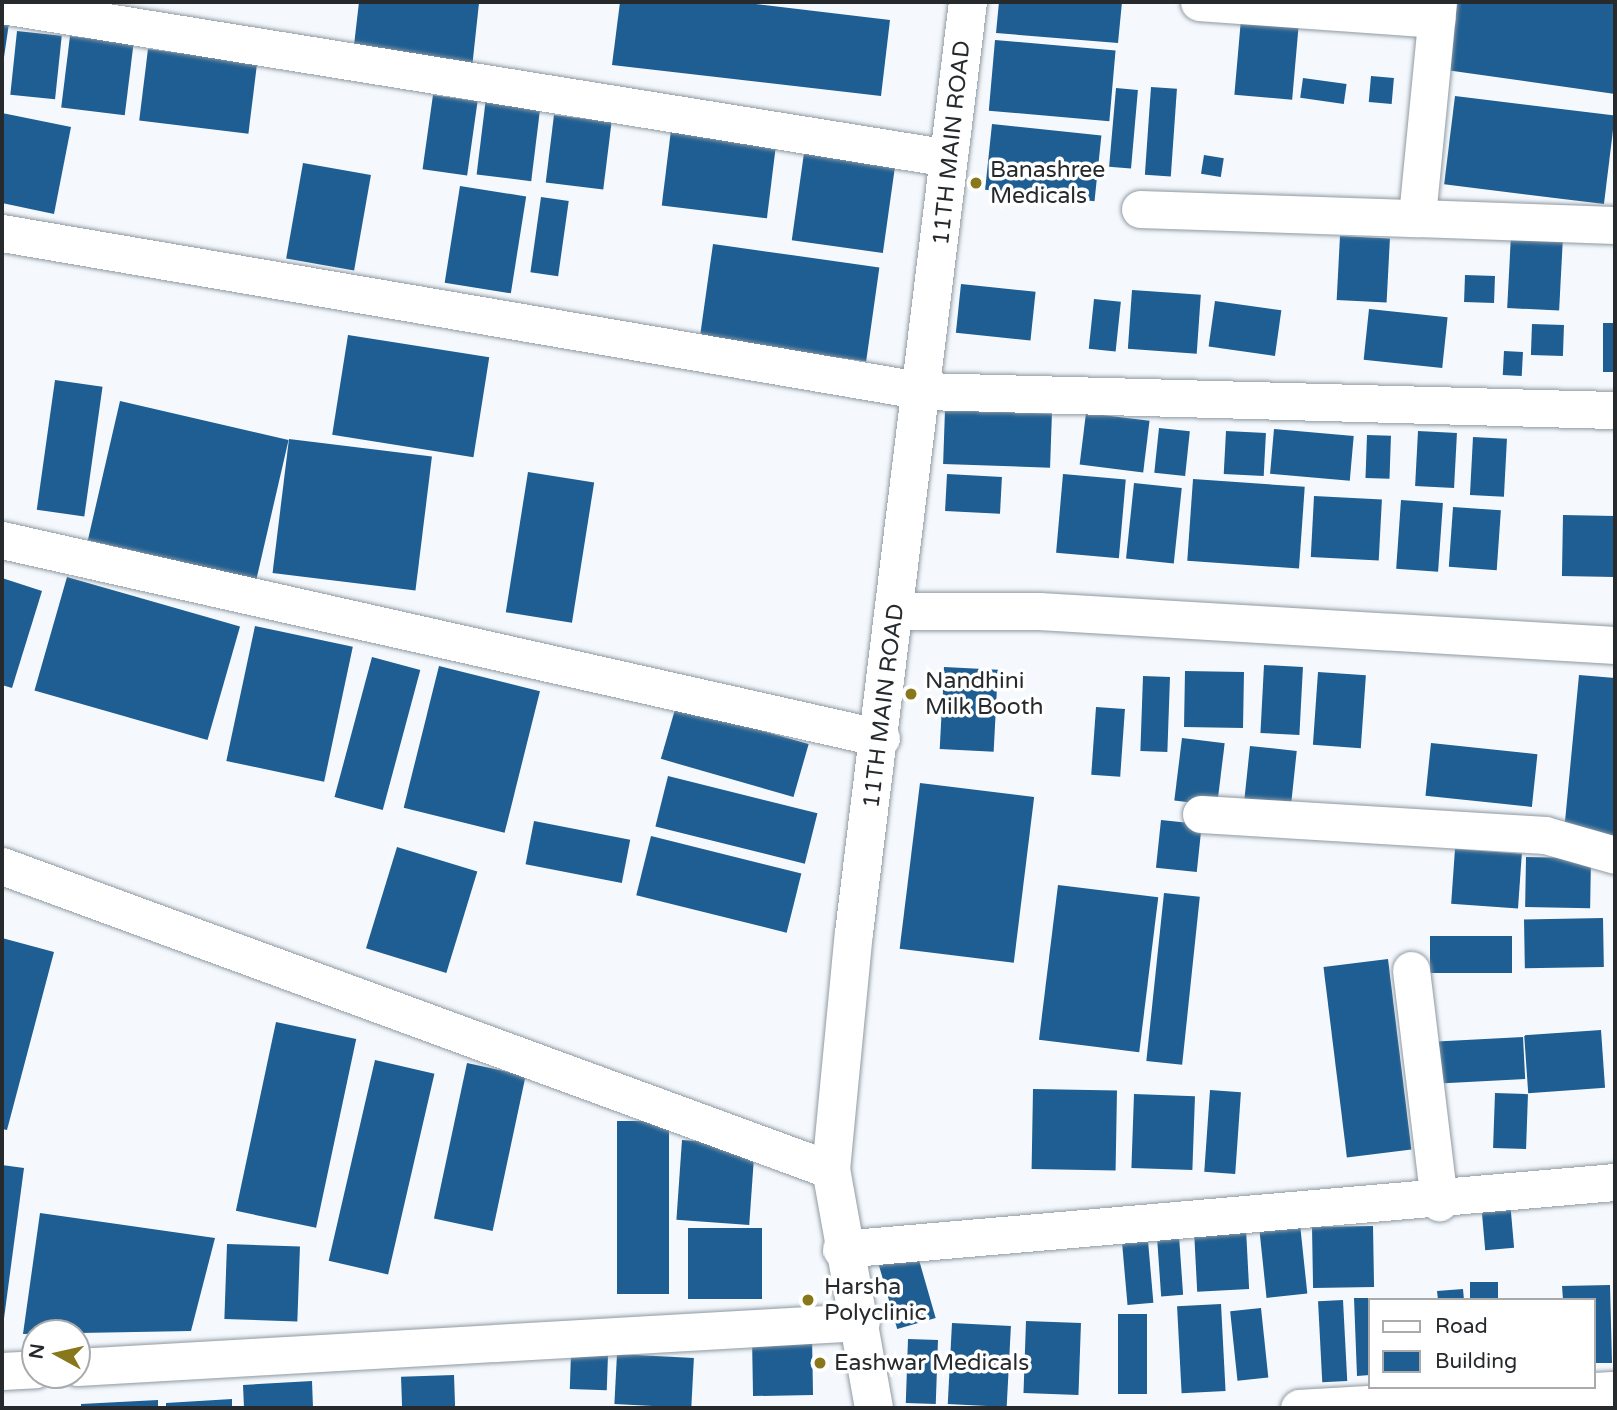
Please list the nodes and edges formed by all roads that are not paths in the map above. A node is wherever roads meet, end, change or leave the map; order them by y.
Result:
1 (968, 2) edge
2 (1199, 2) edge
3 (2, 5) edge
4 (1437, 10) edge
5 (949, 158) junction
6 (1140, 209) dead end
7 (1417, 218) junction
8 (1615, 225) edge
9 (2, 233) edge
10 (924, 391) junction
11 (1615, 410) edge
12 (2, 540) edge
13 (896, 611) junction
14 (1615, 645) edge
15 (881, 738) junction
16 (1201, 814) dead end
17 (1615, 855) edge
18 (2, 866) edge
19 (1411, 970) dead end
20 (831, 1170) junction
21 (1615, 1182) edge
22 (1439, 1202) junction
23 (841, 1249) junction
24 (861, 1322) junction
25 (91, 1366) edge
26 (21, 1370) edge
27 (2, 1371) edge
28 (1615, 1390) edge
29 (874, 1408) edge
30 (1299, 1408) edge

1 - 5 street, 11TH MAIN ROAD
2 - 4 street
3 - 5 street
4 - 7 street
5 - 10 street, 11TH MAIN ROAD
6 - 7 street
7 - 8 street
9 - 10 street
10 - 11 street
10 - 13 street, 11TH MAIN ROAD
12 - 15 street
13 - 14 street
13 - 15 street, 11TH MAIN ROAD
15 - 20 street, 11TH MAIN ROAD
16 - 17 street
18 - 20 street
19 - 22 street
20 - 23 street, 11TH MAIN ROAD
21 - 22 street
22 - 23 street
23 - 24 street, 11TH MAIN ROAD
24 - 25 street
24 - 29 street, 11TH MAIN ROAD
26 - 27 street
28 - 30 street

